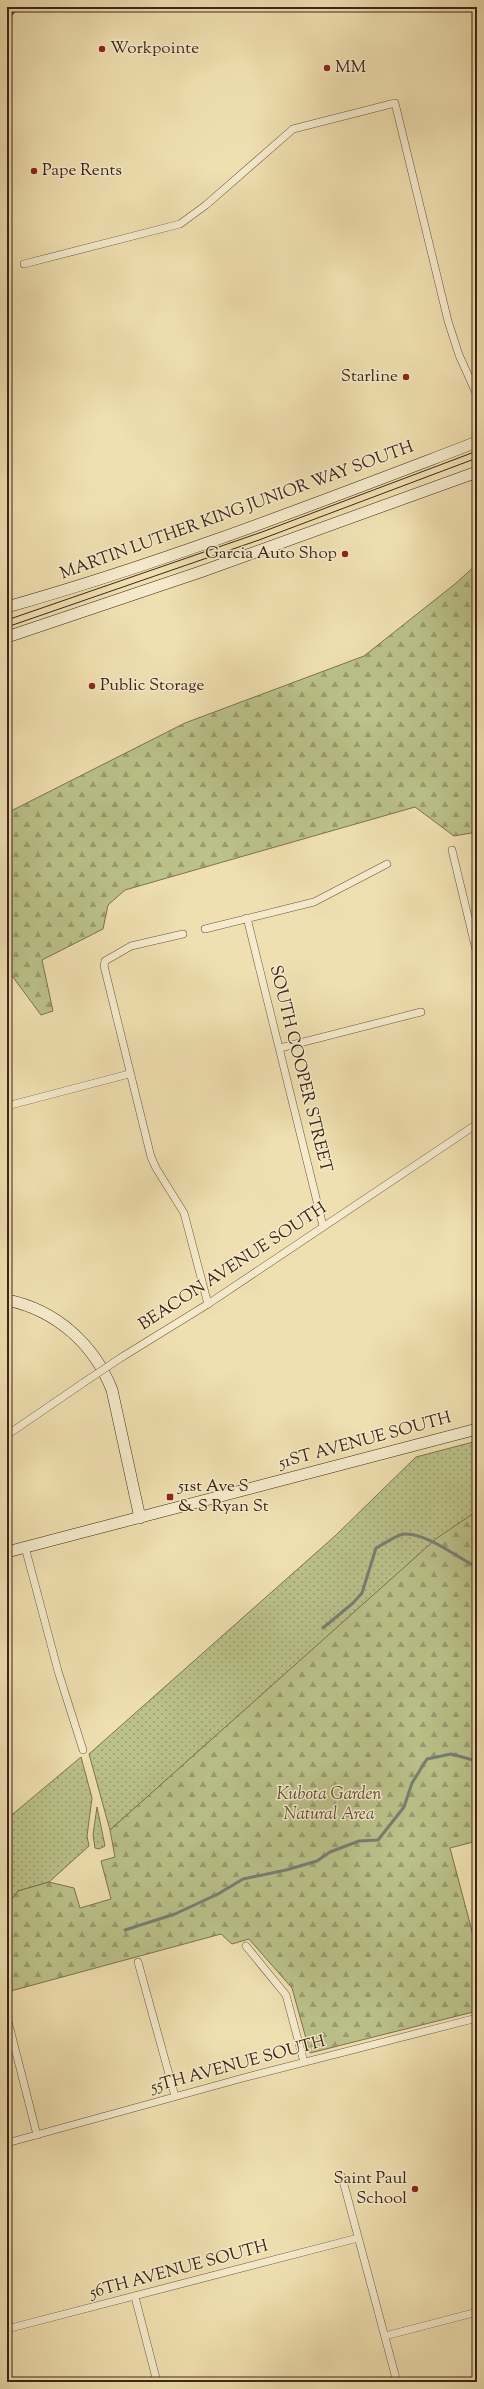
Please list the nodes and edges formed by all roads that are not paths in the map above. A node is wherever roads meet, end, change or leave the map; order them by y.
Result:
1 (9, 7) edge
2 (7, 9) edge
3 (24, 264) dead end
4 (477, 395) edge
5 (477, 442) edge
6 (477, 472) edge
7 (7, 607) edge
8 (7, 637) edge
9 (452, 850) dead end
10 (387, 864) dead end
11 (248, 918) junction
12 (205, 929) dead end
13 (183, 934) dead end
14 (477, 954) edge
15 (421, 1012) dead end
16 (280, 1048) junction
17 (129, 1074) junction
18 (7, 1106) edge
19 (477, 1124) edge
20 (323, 1226) junction
21 (7, 1300) edge
22 (208, 1304) junction
23 (477, 1429) edge
24 (7, 1435) edge
25 (140, 1518) junction
26 (25, 1547) junction
27 (7, 1552) edge
28 (83, 1750) dead end
29 (246, 1946) dead end
30 (138, 1962) dead end
31 (7, 2017) edge
32 (477, 2018) edge
33 (304, 2062) junction
34 (175, 2096) junction
35 (37, 2135) junction
36 (7, 2143) edge
37 (342, 2177) dead end
38 (358, 2238) junction
39 (135, 2297) junction
40 (477, 2312) edge
41 (7, 2329) edge
42 (385, 2336) junction
43 (157, 2382) edge
44 (397, 2382) edge

1 - 2 highway
3 - 4 street
5 - 7 main road, MARTIN LUTHER KING JUNIOR WAY SOUTH
6 - 8 main road
9 - 14 street
10 - 11 street
11 - 12 street
11 - 16 street, SOUTH COOPER STREET
13 - 17 street
15 - 16 street
16 - 20 street, SOUTH COOPER STREET
17 - 18 street
17 - 22 street
19 - 20 street, BEACON AVENUE SOUTH
20 - 22 street, BEACON AVENUE SOUTH
21 - 25 main road
22 - 24 street, BEACON AVENUE SOUTH, bridge
23 - 25 main road, 51ST AVENUE SOUTH
25 - 26 main road, 51ST AVENUE SOUTH
26 - 27 main road, 51ST AVENUE SOUTH
26 - 28 street
29 - 33 street
30 - 34 street
31 - 35 street
32 - 33 street, 55TH AVENUE SOUTH
33 - 34 street, 55TH AVENUE SOUTH
34 - 35 street, 55TH AVENUE SOUTH
35 - 36 street, 55TH AVENUE SOUTH
37 - 38 street
38 - 39 street, 56TH AVENUE SOUTH
38 - 42 street
39 - 41 street, 56TH AVENUE SOUTH
39 - 43 street
40 - 42 street
42 - 44 street

